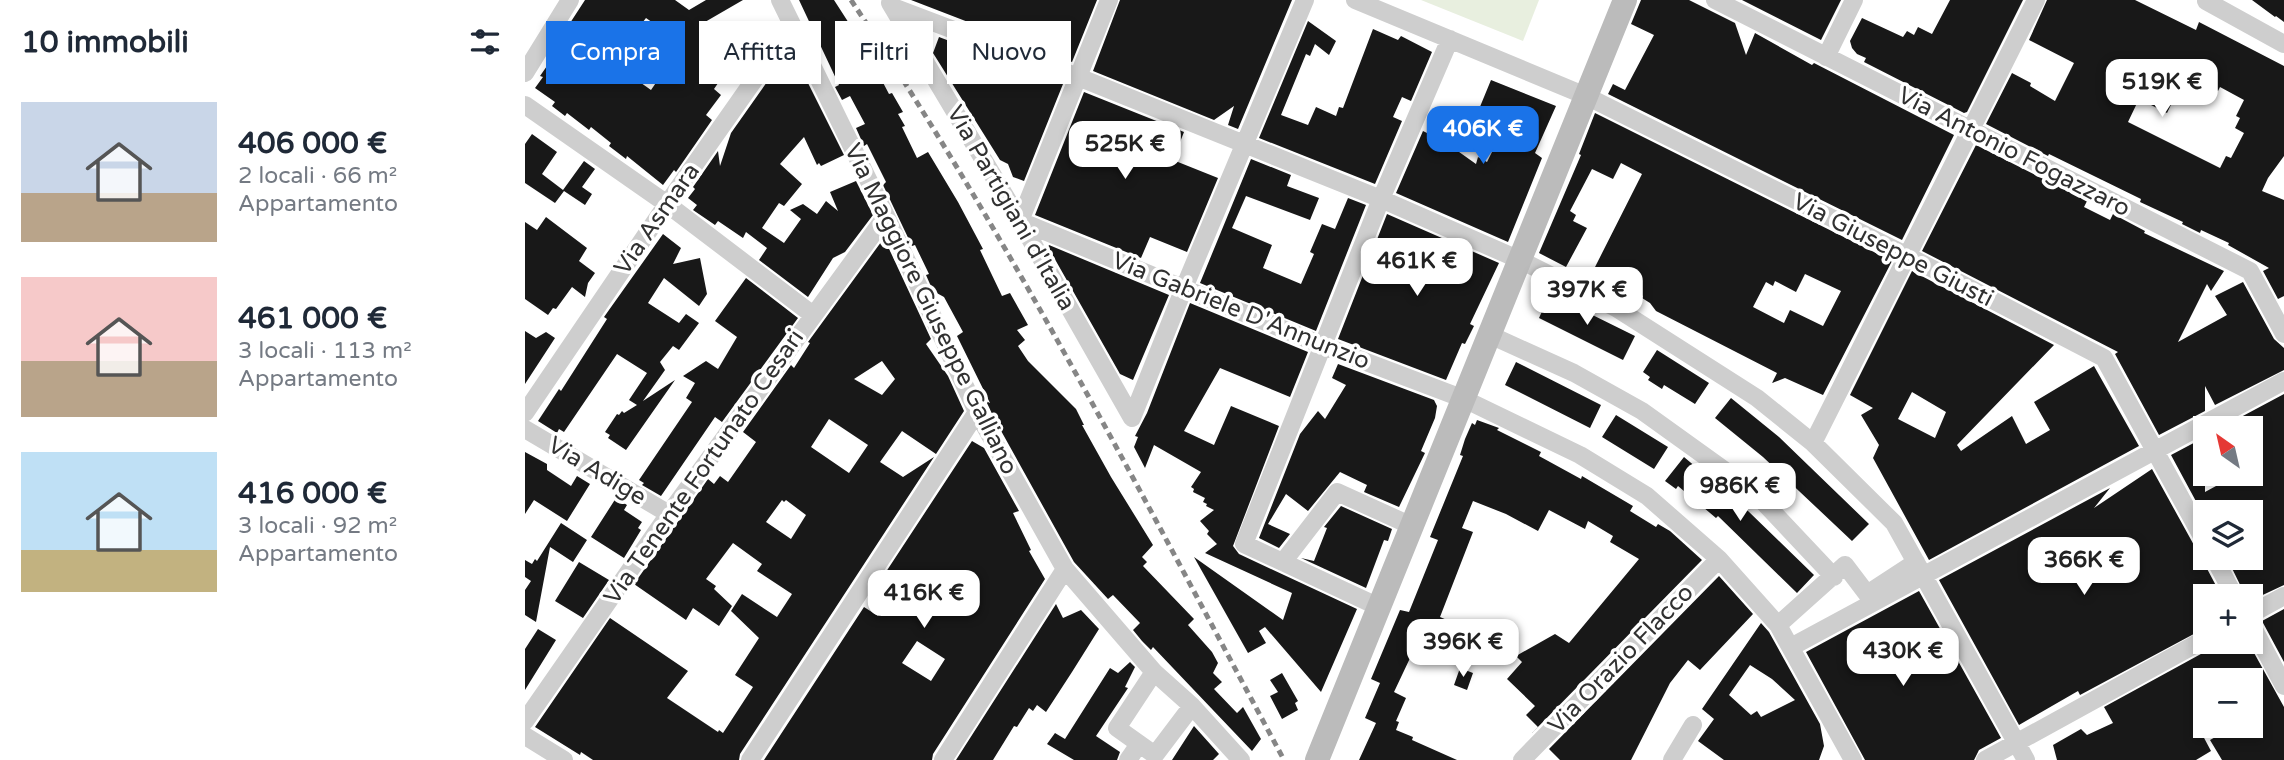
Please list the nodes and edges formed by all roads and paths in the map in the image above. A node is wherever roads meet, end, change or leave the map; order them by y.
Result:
1 (570, 0) edge
2 (780, 0) edge
3 (1109, 0) edge
4 (1305, 0) edge
5 (1355, 0) edge
6 (1625, 0) edge
7 (1715, 0) edge
8 (1854, 0) edge
9 (2036, 0) edge
10 (2205, 0) edge
11 (891, 3) edge
12 (1743, 6) edge
13 (790, 21) edge
14 (1451, 39) junction
15 (2284, 44) edge
16 (1826, 57) junction
17 (525, 73) edge
18 (1078, 77) junction
19 (751, 84) edge
20 (821, 84) edge
21 (1586, 96) junction
22 (525, 105) edge
23 (1970, 130) junction
24 (1245, 146) junction
25 (1381, 200) junction
26 (667, 204) junction
27 (886, 216) junction
28 (1020, 221) junction
29 (1906, 255) junction
30 (1520, 260) junction
31 (1184, 288) junction
32 (813, 315) junction
33 (2284, 334) edge
34 (1490, 335) junction
35 (1324, 346) junction
36 (2284, 381) edge
37 (1464, 398) junction
38 (977, 412) junction
39 (525, 413) edge
40 (525, 429) edge
41 (1812, 443) junction
42 (2155, 451) junction
43 (669, 514) junction
44 (2193, 520) edge
45 (1412, 526) junction
46 (1719, 559) junction
47 (1283, 562) junction
48 (1065, 569) junction
49 (1920, 569) junction
50 (1834, 577) junction
51 (2284, 596) edge
52 (1379, 607) junction
53 (2263, 607) edge
54 (1778, 625) junction
55 (2193, 646) edge
56 (1791, 647) junction
57 (2263, 647) edge
58 (1154, 672) junction
59 (2284, 686) edge
60 (1192, 706) junction
61 (525, 721) edge
62 (1693, 725) dead end
63 (525, 736) edge
64 (2017, 743) junction
65 (1139, 744) junction
66 (564, 760) edge
67 (750, 760) edge
68 (943, 760) edge
69 (1128, 760) edge
70 (1241, 760) edge
71 (1317, 760) edge
72 (1522, 760) edge
73 (1672, 760) edge
74 (1853, 760) edge
75 (1985, 760) edge
76 (2026, 760) edge

1 - 17 street
2 - 13 street, Via Maggiore Giuseppe Galliano
3 - 18 street
4 - 24 street
5 - 14 street, Via Giuseppe Giusti
6 - 21 street
7 - 12 street, Via Antonio Fogazzaro
8 - 16 street
9 - 23 street
10 - 15 street
11 - 18 street
11 - 28 street, Via Partigiani d'Italia
12 - 16 street, Via Antonio Fogazzaro
14 - 21 street, Via Giuseppe Giusti
14 - 25 street
16 - 23 street, Via Antonio Fogazzaro
18 - 24 street
18 - 28 street
19 - 26 street, Via Asmara
20 - 27 street, Via Maggiore Giuseppe Galliano
21 - 29 street, Via Giuseppe Giusti
21 - 30 street
22 - 26 street
23 - 29 street
23 - 33 street, Via Antonio Fogazzaro
24 - 25 street
24 - 31 street
25 - 30 street
25 - 35 street
26 - 32 street
26 - 39 street, Via Asmara
27 - 32 street, Via Tenente Fortunato Cesari
27 - 38 street, Via Maggiore Giuseppe Galliano
28 - 31 street, Via Gabriele D'Annunzio
28 - 31 street, Via Partigiani d'Italia
29 - 41 street
29 - 42 street, Via Giuseppe Giusti
30 - 34 street
30 - 41 street
31 - 35 street, Via Gabriele D'Annunzio
32 - 43 street, Via Tenente Fortunato Cesari
34 - 37 street
34 - 50 street
35 - 37 street, Via Gabriele D'Annunzio
35 - 47 street
36 - 42 street
37 - 45 street
37 - 46 street, Via Gabriele D'Annunzio
38 - 48 street, Via Maggiore Giuseppe Galliano
38 - 67 street
40 - 43 street, Via Adige
41 - 49 street
42 - 44 street, Via Giuseppe Giusti
42 - 49 street
43 - 61 street, Via Tenente Fortunato Cesari
45 - 47 street
45 - 52 street
46 - 54 street, Via Gabriele D'Annunzio
46 - 72 street, Via Orazio Flacco
47 - 52 street
48 - 58 street, Via Maggiore Giuseppe Galliano
48 - 68 street
49 - 50 street
49 - 56 street
49 - 64 street
50 - 54 street
51 - 53 street
52 - 71 street
54 - 56 street, Via Gabriele D'Annunzio
55 - 64 street
56 - 74 street, Via Gabriele D'Annunzio
57 - 59 street
58 - 60 street, Via Maggiore Giuseppe Galliano
58 - 65 street
60 - 65 street
60 - 70 street, Via Maggiore Giuseppe Galliano
62 - 73 street
63 - 66 street
64 - 75 street
64 - 76 street
65 - 69 street

